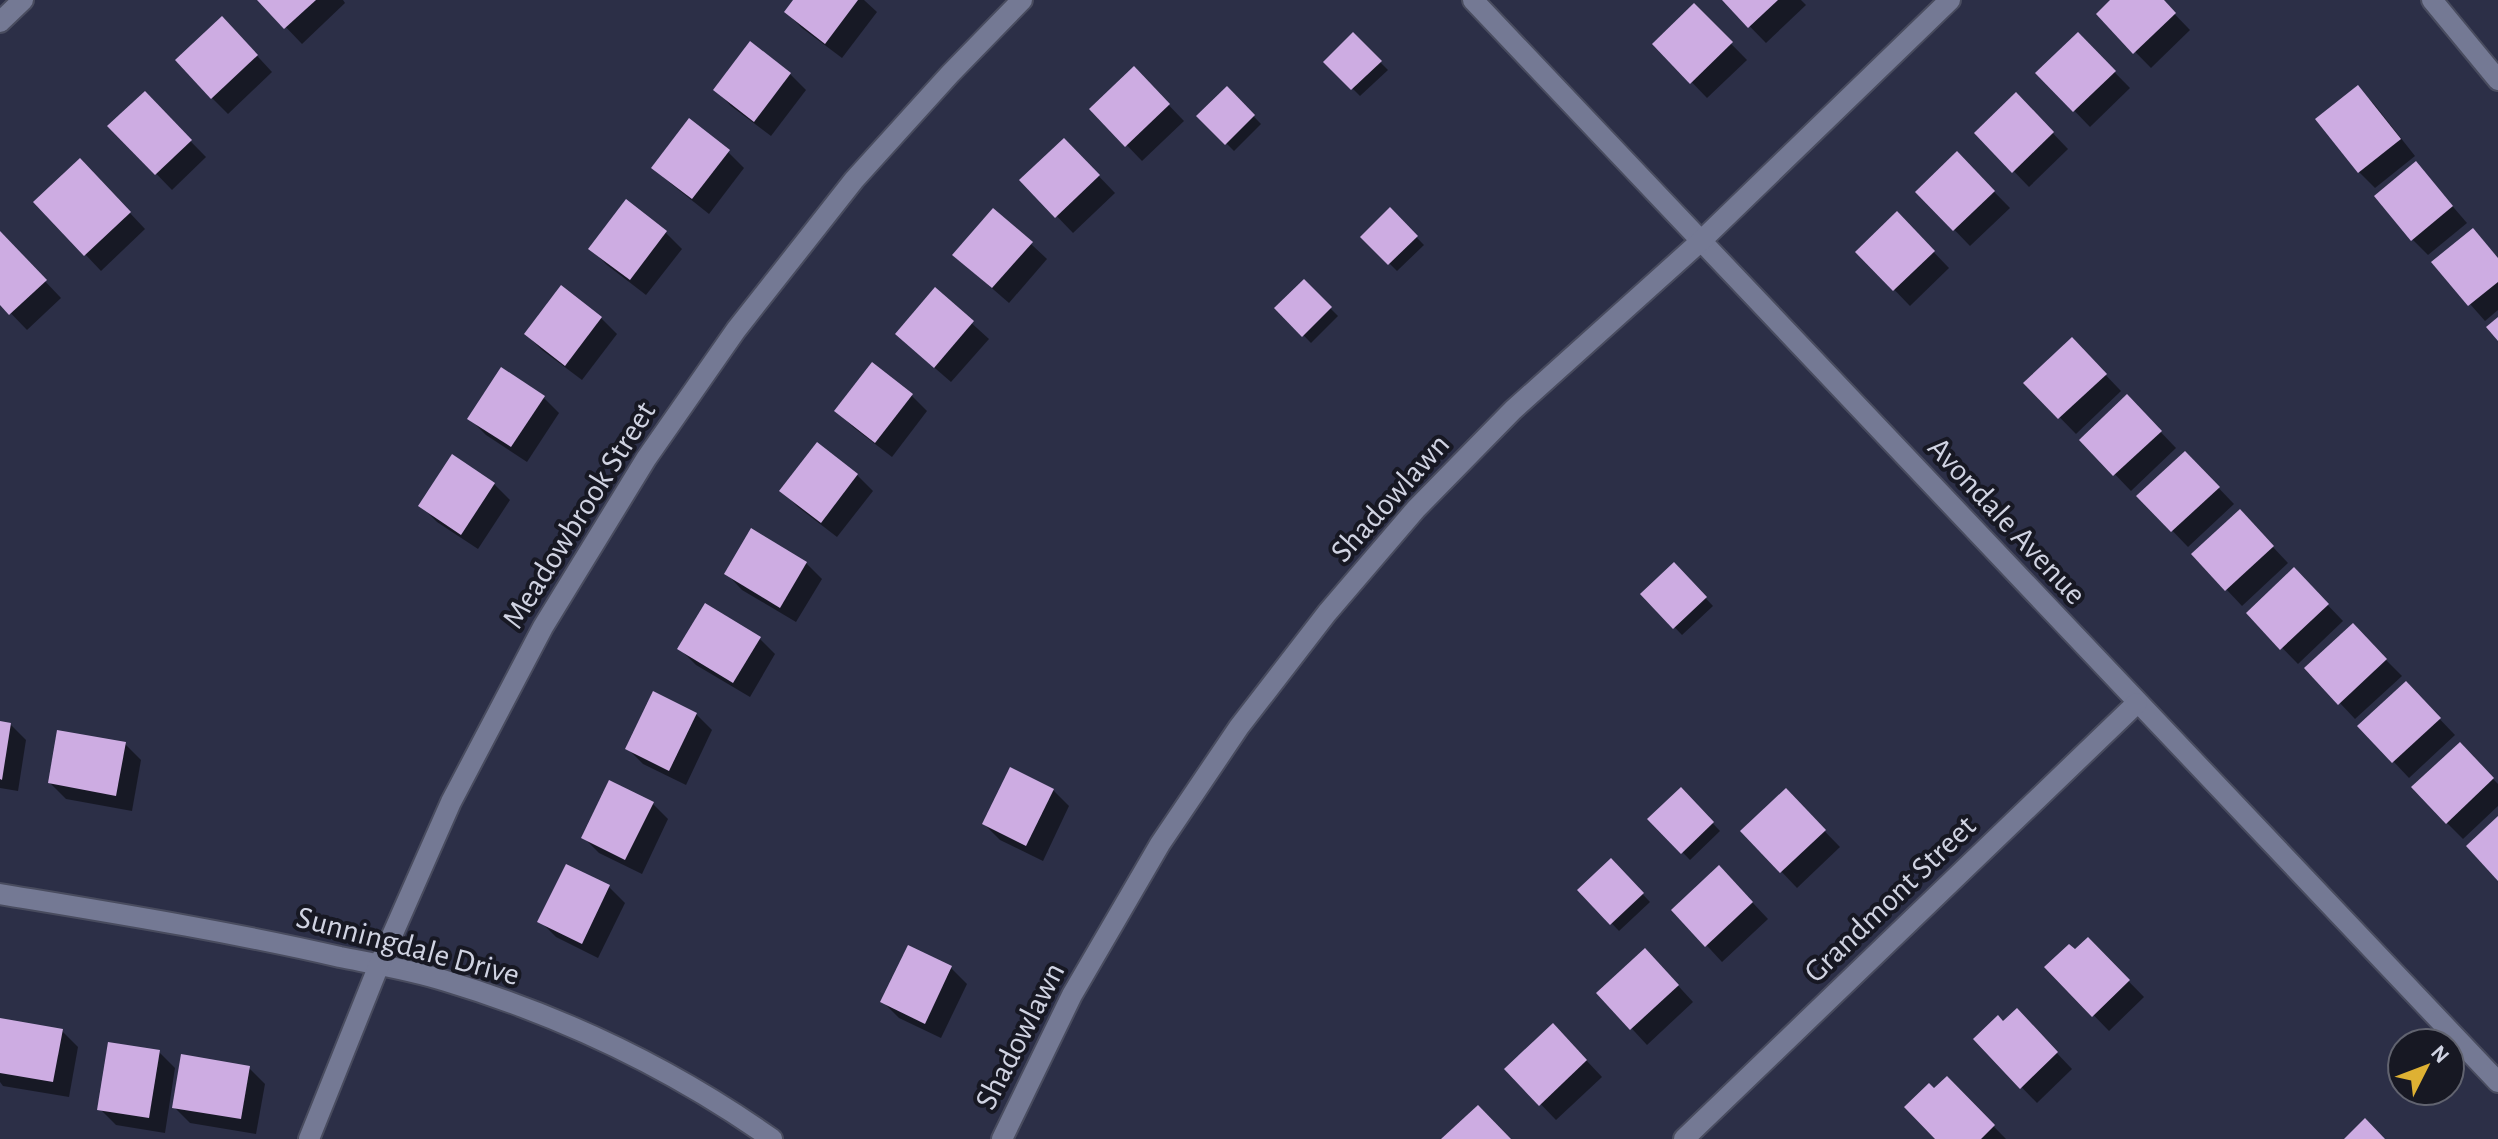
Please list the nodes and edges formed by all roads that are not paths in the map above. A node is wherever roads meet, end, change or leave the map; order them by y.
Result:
1 (23, 0) edge
2 (1022, 0) edge
3 (1473, 0) edge
4 (1950, 0) edge
5 (2432, 0) edge
6 (0, 22) edge
7 (2498, 80) edge
8 (1702, 240) junction
9 (2137, 703) junction
10 (0, 894) edge
11 (379, 965) junction
12 (2498, 1082) edge
13 (309, 1139) edge
14 (772, 1139) edge
15 (1002, 1139) edge
16 (1684, 1139) edge

1 - 6 street
2 - 11 street, Meadowbrook Street
3 - 8 street, Avondale Avenue
4 - 8 street, Shadowlawn
5 - 7 street
8 - 9 street, Avondale Avenue
8 - 15 street, Shadowlawn
9 - 12 street, Avondale Avenue
9 - 16 street, Grandmont Street
10 - 11 street, Sunningdale Drive
11 - 13 street, Meadowbrook Street
11 - 14 street, Sunningdale Drive

